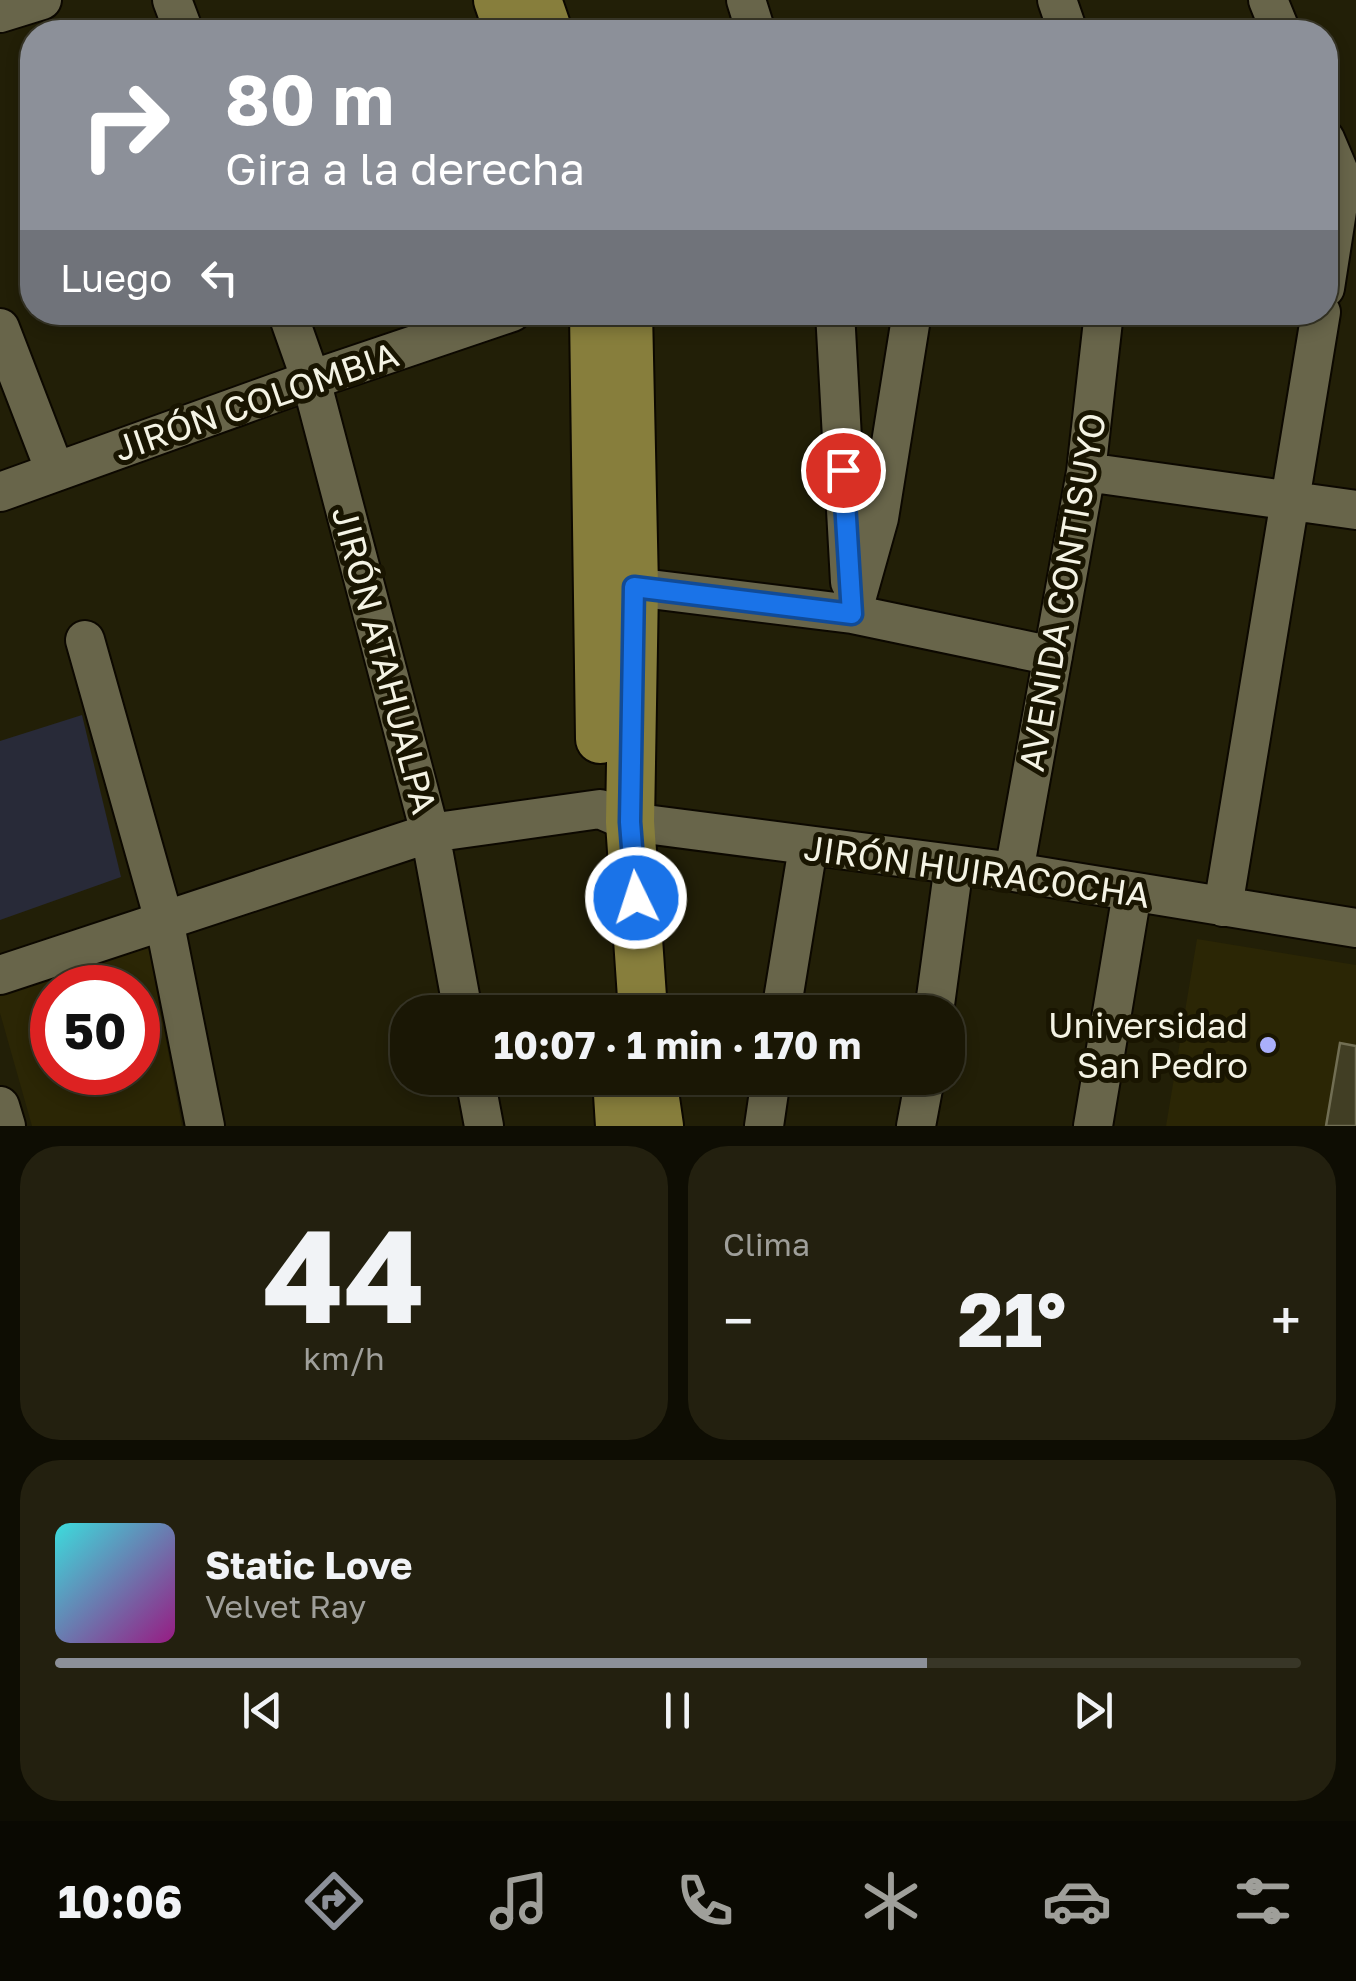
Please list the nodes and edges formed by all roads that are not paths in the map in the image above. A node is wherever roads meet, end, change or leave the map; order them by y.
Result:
1 (42, 0) edge
2 (0, 12) edge
3 (1349, 180) edge
4 (1338, 230) edge
5 (291, 325) edge
6 (474, 325) edge
7 (595, 325) edge
8 (628, 325) edge
9 (836, 325) edge
10 (910, 325) edge
11 (1103, 325) edge
12 (1319, 325) edge
13 (0, 328) edge
14 (311, 380) junction
15 (55, 471) junction
16 (1086, 472) junction
17 (0, 492) edge
18 (1291, 501) junction
19 (1356, 510) edge
20 (634, 587) junction
21 (852, 614) junction
22 (85, 640) dead end
23 (1053, 656) junction
24 (615, 816) junction
25 (430, 833) junction
26 (808, 847) junction
27 (954, 865) junction
28 (1014, 872) junction
29 (1132, 893) junction
30 (1223, 907) junction
31 (164, 920) junction
32 (1356, 928) edge
33 (0, 975) edge
34 (460, 995) edge
35 (613, 995) edge
36 (641, 995) edge
37 (784, 995) edge
38 (936, 995) edge
39 (478, 1095) edge
40 (618, 1095) edge
41 (654, 1095) edge
42 (769, 1095) edge
43 (921, 1095) edge
44 (0, 1106) edge
45 (6, 1126) edge
46 (204, 1126) edge
47 (484, 1126) edge
48 (620, 1126) edge
49 (659, 1126) edge
50 (764, 1126) edge
51 (916, 1126) edge
52 (1094, 1126) edge

1 - 2 street
3 - 4 street
5 - 14 street, JIRÓN ATAHUALPA
6 - 14 street, JIRÓN COLOMBIA
7 - 24 main road
8 - 20 main road
9 - 21 street
10 - 21 street
11 - 16 street, AVENIDA CONTISUYO
12 - 18 street
13 - 15 street
14 - 15 street, JIRÓN COLOMBIA
14 - 25 street, JIRÓN ATAHUALPA
15 - 17 street, JIRÓN COLOMBIA
16 - 18 street
16 - 23 street, AVENIDA CONTISUYO
18 - 19 street
18 - 30 street
20 - 21 street
20 - 24 main road
21 - 23 street
22 - 31 street
23 - 28 street, AVENIDA CONTISUYO
24 - 25 street, JIRÓN HUIRACOCHA
24 - 26 street, JIRÓN HUIRACOCHA
24 - 35 main road
24 - 36 main road
25 - 31 street, JIRÓN HUIRACOCHA
25 - 34 street, JIRÓN ATAHUALPA
26 - 27 street, JIRÓN HUIRACOCHA
26 - 37 street
27 - 28 street, JIRÓN HUIRACOCHA
27 - 38 street
28 - 29 street, JIRÓN HUIRACOCHA
29 - 30 street, JIRÓN HUIRACOCHA
29 - 52 street
30 - 32 street, JIRÓN HUIRACOCHA
31 - 33 street, JIRÓN HUIRACOCHA
31 - 46 street
39 - 47 street
40 - 48 main road
41 - 49 main road
42 - 50 street
43 - 51 street
44 - 45 street

